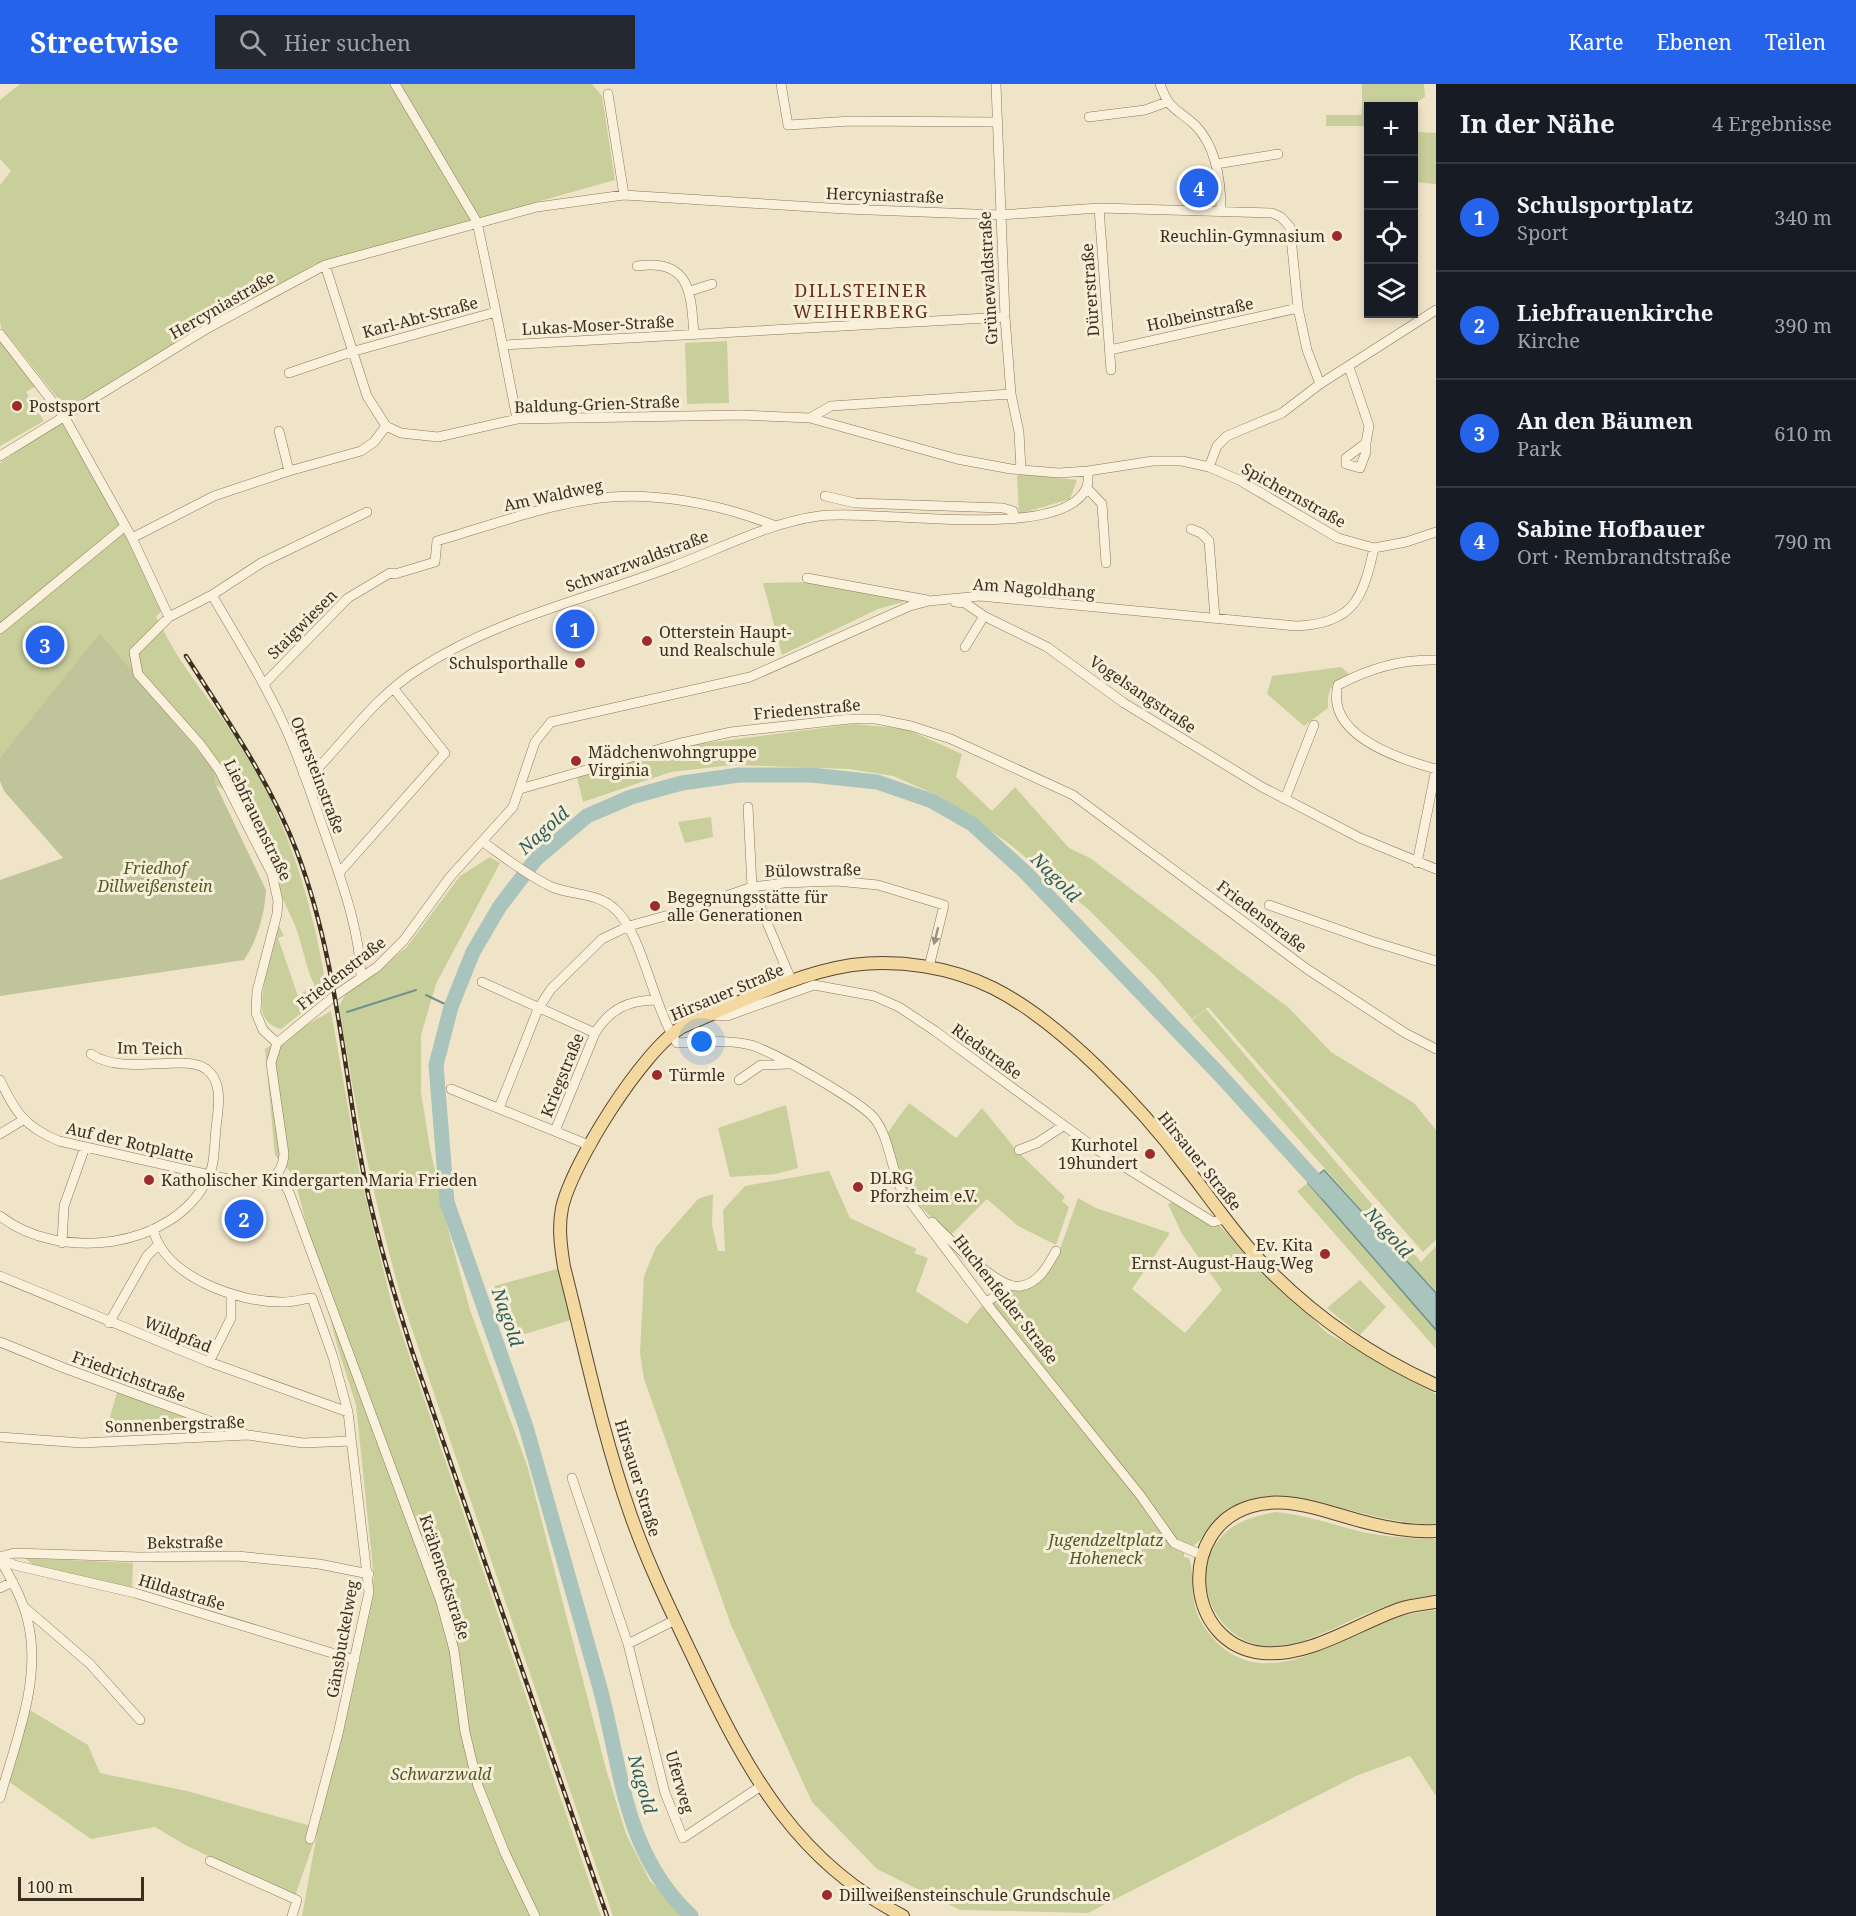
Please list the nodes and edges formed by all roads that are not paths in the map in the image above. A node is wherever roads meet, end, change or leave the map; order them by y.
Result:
1 (395, 84) edge
2 (781, 84) edge
3 (996, 84) edge
4 (1160, 84) edge
5 (608, 94) dead end
6 (1167, 102) junction
7 (1089, 117) dead end
8 (996, 122) junction
9 (1278, 154) dead end
10 (1216, 164) junction
11 (624, 195) junction
12 (1100, 208) junction
13 (1221, 211) junction
14 (1000, 215) junction
15 (477, 222) junction
16 (325, 265) junction
17 (637, 266) dead end
18 (712, 284) dead end
19 (690, 291) junction
20 (1298, 308) junction
21 (1436, 310) edge
22 (496, 312) junction
23 (1005, 317) junction
24 (0, 334) edge
25 (694, 335) junction
26 (504, 345) junction
27 (1110, 350) junction
28 (351, 352) junction
29 (1349, 367) junction
30 (1111, 370) dead end
31 (289, 373) dead end
32 (1320, 384) junction
33 (1011, 394) junction
34 (65, 418) junction
35 (810, 418) junction
36 (517, 419) junction
37 (386, 426) junction
38 (279, 431) dead end
39 (1366, 443) dead end
40 (0, 456) edge
41 (1209, 467) junction
42 (1021, 470) junction
43 (290, 471) junction
44 (1088, 471) junction
45 (1087, 488) junction
46 (825, 496) dead end
47 (367, 512) dead end
48 (1015, 519) junction
49 (773, 525) junction
50 (124, 527) junction
51 (1191, 529) dead end
52 (1436, 532) edge
53 (132, 538) junction
54 (1374, 548) junction
55 (1106, 563) dead end
56 (395, 574) joint
57 (807, 578) dead end
58 (212, 595) junction
59 (929, 601) junction
60 (984, 615) junction
61 (169, 616) junction
62 (1215, 618) junction
63 (0, 629) edge
64 (965, 647) dead end
65 (1436, 660) edge
66 (264, 684) junction
67 (393, 689) junction
68 (1314, 725) dead end
69 (1436, 769) edge
70 (303, 773) junction
71 (520, 789) junction
72 (1285, 799) junction
73 (748, 807) dead end
74 (483, 842) junction
75 (1417, 863) junction
76 (1436, 869) edge
77 (339, 873) junction
78 (752, 887) junction
79 (1269, 904) dead end
80 (629, 926) junction
81 (1436, 961) edge
82 (929, 967) junction
83 (361, 978) junction
84 (482, 982) dead end
85 (792, 982) junction
86 (657, 1000) junction
87 (538, 1009) junction
88 (710, 1015) junction
89 (595, 1033) junction
90 (671, 1033) junction
91 (278, 1043) junction
92 (1436, 1049) edge
93 (91, 1054) dead end
94 (793, 1064) junction
95 (0, 1080) edge
96 (739, 1080) dead end
97 (451, 1089) dead end
98 (499, 1108) junction
99 (23, 1120) junction
100 (1063, 1126) junction
101 (555, 1131) junction
102 (0, 1134) edge
103 (591, 1146) junction
104 (85, 1147) junction
105 (1019, 1150) dead end
106 (278, 1174) junction
107 (209, 1176) junction
108 (921, 1214) junction
109 (0, 1216) edge
110 (1224, 1219) junction
111 (153, 1229) junction
112 (62, 1243) junction
113 (157, 1246) junction
114 (1056, 1251) dead end
115 (0, 1276) edge
116 (323, 1285) junction
117 (1008, 1286) junction
118 (231, 1294) junction
119 (312, 1298) junction
120 (986, 1303) junction
121 (109, 1323) junction
122 (0, 1342) edge
123 (209, 1362) junction
124 (1436, 1385) edge
125 (348, 1412) junction
126 (248, 1436) junction
127 (0, 1437) edge
128 (351, 1441) junction
129 (572, 1478) dead end
130 (1436, 1531) edge
131 (1202, 1555) junction
132 (0, 1558) edge
133 (369, 1574) junction
134 (13, 1582) junction
135 (0, 1588) edge
136 (1436, 1602) edge
137 (24, 1607) junction
138 (675, 1620) junction
139 (628, 1644) junction
140 (355, 1660) junction
141 (140, 1720) dead end
142 (761, 1786) junction
143 (0, 1798) edge
144 (310, 1839) dead end
145 (210, 1861) dead end
146 (292, 1916) edge
147 (535, 1916) edge
148 (903, 1916) edge

1 - 15 street
2 - 8 street
3 - 8 street, Grünewaldstraße
4 - 6 street
5 - 11 street
6 - 7 street
6 - 10 street
8 - 14 street, Grünewaldstraße
9 - 10 street
10 - 13 street
11 - 14 street, Hercyniastraße
11 - 15 street, Hercyniastraße
12 - 13 street, Hercyniastraße
12 - 14 street, Hercyniastraße
12 - 27 street, Dürerstraße
13 - 20 street, Hercyniastraße
14 - 23 street, Grünewaldstraße
15 - 16 street, Hercyniastraße
15 - 22 street
16 - 28 street
16 - 34 street, Hercyniastraße
17 - 19 street
18 - 19 street
19 - 25 street, Lukas-Moser-Straße
20 - 27 street, Holbeinstraße
20 - 32 street
21 - 29 street
22 - 26 street, Karl-Abt-Straße
22 - 28 street, Karl-Abt-Straße
23 - 25 street, Lukas-Moser-Straße
23 - 33 street, Grünewaldstraße
24 - 34 street
25 - 26 street, Lukas-Moser-Straße
26 - 36 street, Karl-Abt-Straße
27 - 30 street, Dürerstraße
28 - 31 street, Karl-Abt-Straße
28 - 37 street
29 - 32 street
29 - 39 street
32 - 41 street
33 - 35 street
33 - 42 street, Grünewaldstraße
34 - 40 street, Hercyniastraße
34 - 50 street
35 - 36 street, Baldung-Grien-Straße
35 - 42 street, Baldung-Grien-Straße
36 - 37 street, Baldung-Grien-Straße
37 - 43 street
38 - 43 street
41 - 44 street
41 - 54 street, Spichernstraße
42 - 44 street, Baldung-Grien-Straße
43 - 53 street
44 - 45 street
45 - 48 street, Schwarzwaldstraße
45 - 55 street
46 - 48 street
47 - 58 street
48 - 49 street, Schwarzwaldstraße
49 - 56 street, Am Waldweg
49 - 67 street, Schwarzwaldstraße
50 - 53 street
50 - 63 street
51 - 62 street
52 - 54 street, Spichernstraße
53 - 61 street
54 - 62 street, Am Nagoldhang
56 - 66 street, Staigwiesen
57 - 59 street
58 - 61 street
58 - 66 street, Ottersteinstraße
59 - 60 street, Vogelsangstraße
59 - 62 street, Am Nagoldhang
59 - 71 street, Am Nagoldhang
60 - 64 street
60 - 72 street, Vogelsangstraße
61 - 91 street, Liebfrauenstraße
65 - 69 street
66 - 70 street, Ottersteinstraße
67 - 70 street, Schwarzwaldstraße
67 - 77 street
68 - 72 street
69 - 75 street
70 - 77 street, Ottersteinstraße
71 - 74 street, Friedenstraße
71 - 92 street, Friedenstraße
72 - 75 street, Vogelsangstraße
73 - 78 street
74 - 80 street
74 - 83 street, Friedenstraße
75 - 76 street, Vogelsangstraße
77 - 83 street, Ottersteinstraße
78 - 80 street, Bülowstraße
78 -> 82 street, Bülowstraße
78 - 85 street
79 - 81 street
80 - 86 street
80 - 87 street, Bülowstraße
82 - 85 main road, Hirsauer Straße
82 - 110 main road, Hirsauer Straße
83 - 91 street, Friedenstraße
84 - 87 street
85 - 88 main road, Hirsauer Straße
86 - 89 street, Kriegstraße
86 - 90 street
87 - 89 street
87 - 98 street, Bülowstraße
88 - 90 main road, Hirsauer Straße
88 - 100 street, Riedstraße
89 - 101 street, Kriegstraße
90 - 94 street, Huchenfelder Straße
90 - 103 main road, Hirsauer Straße
91 - 106 street
93 - 107 street, Im Teich
94 - 96 street
94 - 108 street, Huchenfelder Straße
95 - 99 street, Auf der Rotplatte
97 - 98 street
98 - 101 street
99 - 102 street
99 - 104 street, Auf der Rotplatte
100 - 105 street
100 - 110 street, Riedstraße
101 - 103 street
103 - 138 main road, Hirsauer Straße
104 - 107 street, Auf der Rotplatte
104 - 112 street
106 - 107 street, Auf der Rotplatte
106 - 116 street
107 - 111 street
108 - 117 street
108 - 120 street, Huchenfelder Straße
109 - 112 street
110 - 124 main road, Hirsauer Straße
111 - 112 street
111 - 113 street
113 - 118 street
113 - 121 street
114 - 117 street
115 - 121 street, Wildpfad
116 - 119 street
116 - 147 street, Kräheneckstraße
117 - 120 street
118 - 119 street
118 - 123 street
119 - 125 street
120 - 131 street, Huchenfelder Straße
121 - 123 street, Wildpfad
122 - 126 street, Friedrichstraße
123 - 125 street, Wildpfad
125 - 128 street
126 - 127 street, Sonnenbergstraße
126 - 128 street, Sonnenbergstraße
128 - 133 street, Gänsbuckelweg
129 - 139 street, Uferweg
130 - 131 main road
131 - 136 main road
132 - 133 street, Bekstraße
132 - 134 street
132 - 140 street, Hildastraße
133 - 140 street, Gänsbuckelweg
134 - 135 street
134 - 137 street
137 - 141 street
137 - 143 street
138 - 139 street
138 - 142 main road, Hirsauer Straße
139 - 142 street, Uferweg
140 - 144 street, Gänsbuckelweg
142 - 148 main road, Hirsauer Straße
145 - 146 street

